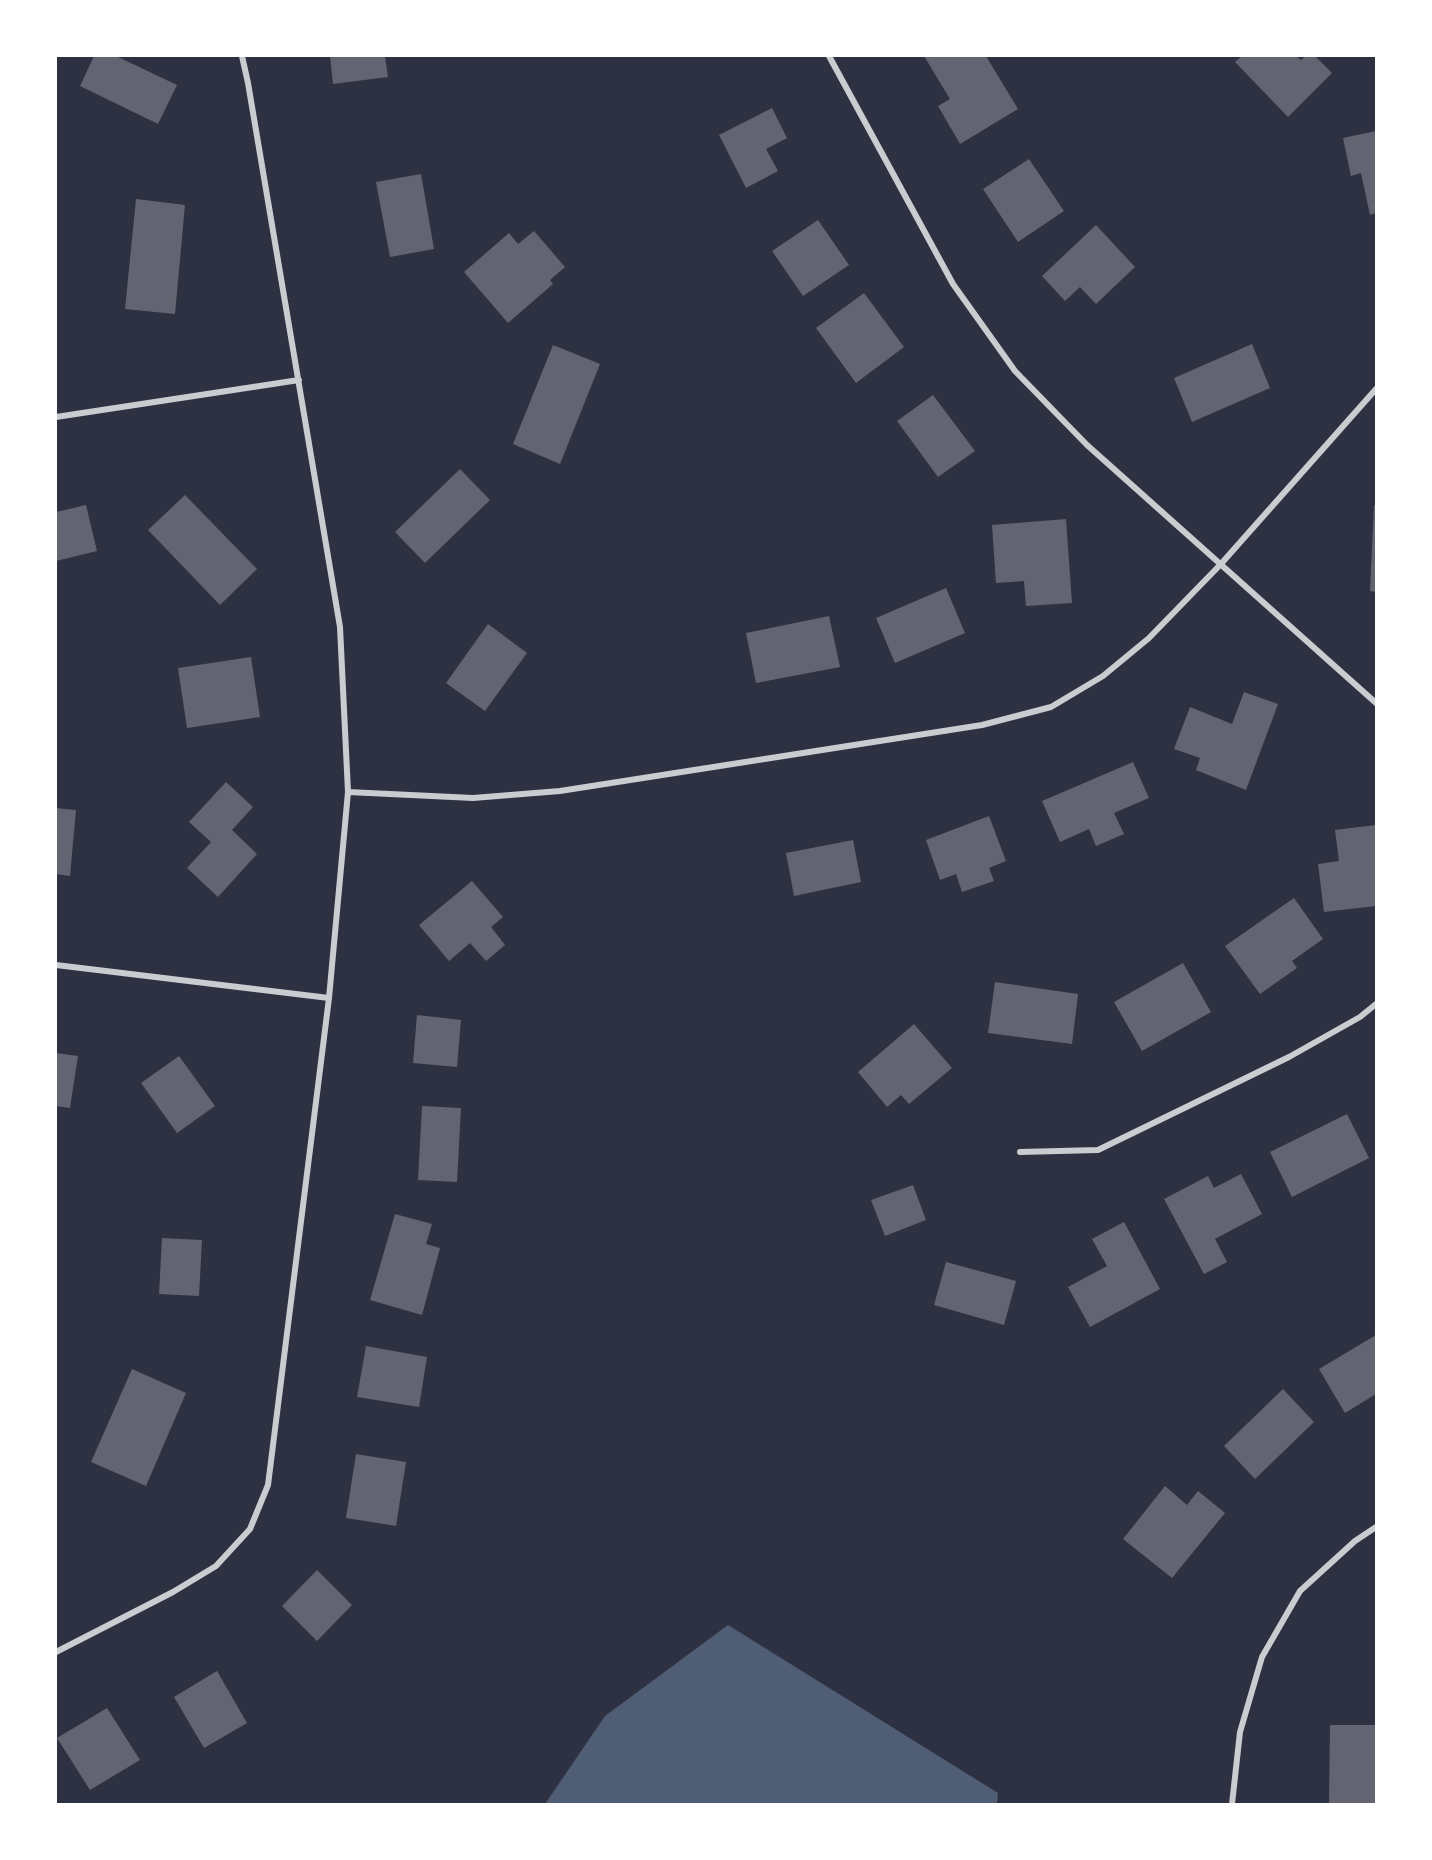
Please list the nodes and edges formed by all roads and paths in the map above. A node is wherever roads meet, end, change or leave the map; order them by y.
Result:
1 (242, 56) edge
2 (829, 56) edge
3 (299, 380) junction
4 (1377, 389) edge
5 (56, 417) edge
6 (1220, 565) junction
7 (1377, 703) edge
8 (348, 792) junction
9 (56, 965) edge
10 (329, 998) junction
11 (1377, 1004) edge
12 (1020, 1152) dead end
13 (1377, 1527) edge
14 (56, 1652) edge
15 (1232, 1804) edge

1 - 3 street
2 - 6 street
3 - 5 street
3 - 8 street
4 - 6 street
6 - 7 street
6 - 8 street
8 - 10 street
9 - 10 street
10 - 14 street
11 - 12 street
13 - 15 street

